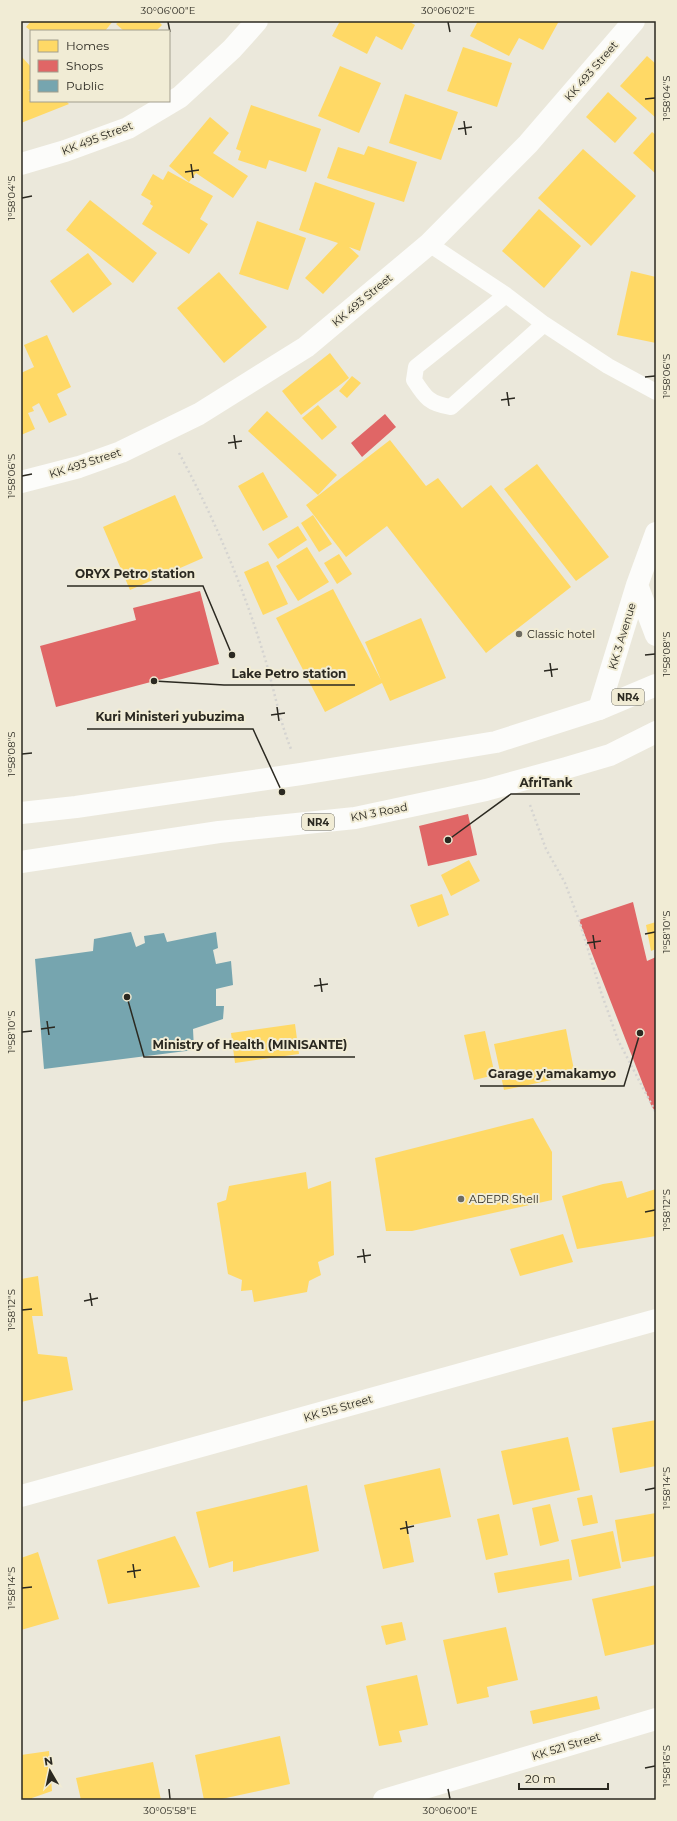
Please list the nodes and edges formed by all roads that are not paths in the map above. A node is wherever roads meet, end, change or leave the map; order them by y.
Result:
1 (257, 21) edge
2 (634, 21) edge
3 (21, 164) edge
4 (429, 244) junction
5 (506, 295) junction
6 (544, 324) junction
7 (656, 392) edge
8 (21, 482) edge
9 (656, 534) edge
10 (637, 585) junction
11 (656, 635) edge
12 (656, 685) edge
13 (599, 709) junction
14 (656, 732) edge
15 (21, 813) edge
16 (21, 862) edge
17 (656, 1320) edge
18 (21, 1496) edge
19 (656, 1719) edge
20 (384, 1800) edge

1 - 3 main road, KK 495 Street
2 - 4 main road, KK 493 Street
4 - 5 lane
4 - 8 main road, KK 493 Street
5 - 6 lane
5 - 6 lane
6 - 7 lane
9 - 10 main road, KK 3 Avenue
10 - 11 main road, KK 3 Avenue
10 - 13 main road, KK 3 Avenue
12 - 13 main road, NR4
13 - 15 main road, NR4
14 - 16 main road, KN 3 Road / NR4
17 - 18 main road, KK 515 Street
19 - 20 main road, KK 521 Street

